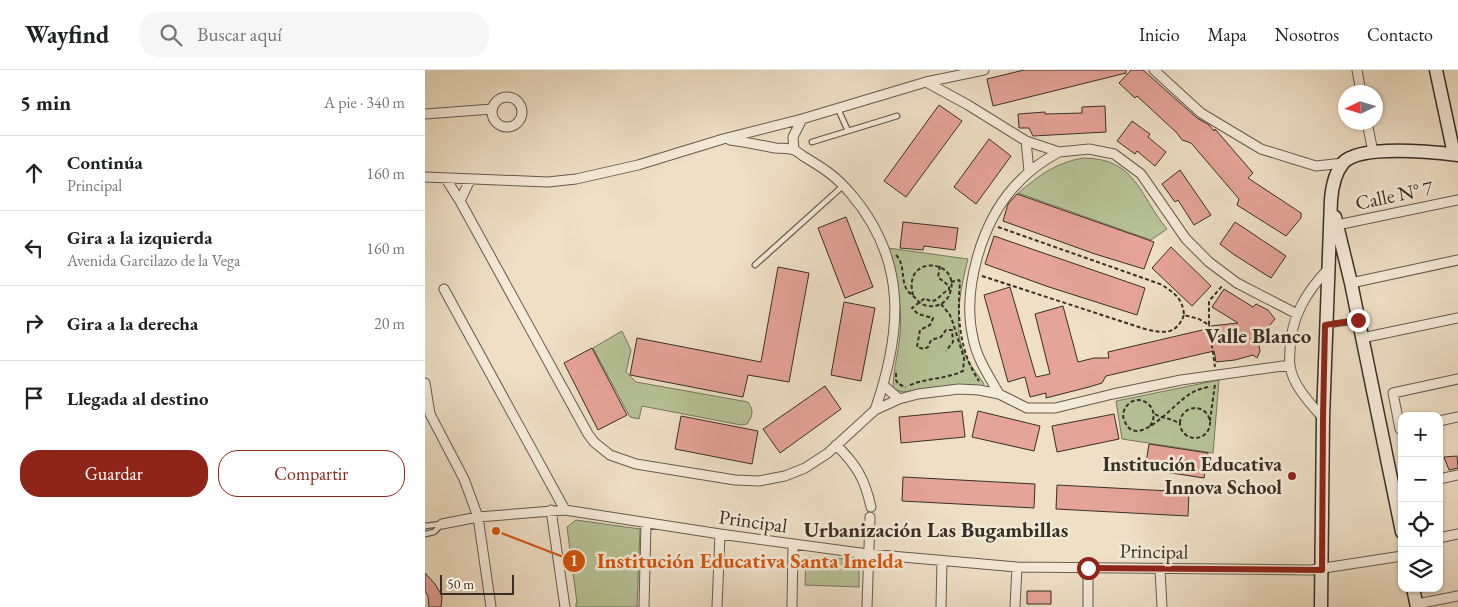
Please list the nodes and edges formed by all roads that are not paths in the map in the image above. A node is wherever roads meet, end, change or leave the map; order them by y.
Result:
1 (985, 70) edge
2 (1154, 70) edge
3 (1357, 70) edge
4 (1436, 70) edge
5 (926, 82) junction
6 (1360, 85) edge
7 (492, 109) dead end
8 (838, 109) junction
9 (425, 114) edge
10 (897, 116) dead end
11 (802, 120) junction
12 (1369, 130) edge
13 (848, 131) junction
14 (723, 139) junction
15 (1026, 141) junction
16 (812, 142) dead end
17 (794, 150) junction
18 (1059, 152) junction
19 (1373, 152) junction
20 (1456, 155) edge
21 (1344, 162) junction
22 (1029, 172) junction
23 (425, 177) edge
24 (445, 178) junction
25 (470, 180) junction
26 (844, 185) junction
27 (1331, 200) junction
28 (1458, 200) edge
29 (460, 201) junction
30 (1337, 225) junction
31 (1458, 260) edge
32 (755, 265) dead end
33 (1329, 268) junction
34 (1351, 283) junction
35 (444, 289) dead end
36 (1297, 314) junction
37 (1458, 318) edge
38 (1358, 320) junction
39 (1325, 325) junction
40 (1362, 338) junction
41 (1290, 366) junction
42 (1458, 379) edge
43 (425, 383) edge
44 (883, 385) junction
45 (999, 394) junction
46 (900, 395) junction
47 (875, 410) junction
48 (1458, 417) edge
49 (1323, 418) junction
50 (1398, 419) edge
51 (1443, 420) edge
52 (836, 445) junction
53 (1458, 475) edge
54 (1443, 478) edge
55 (1397, 488) edge
56 (1399, 502) edge
57 (871, 508) dead end
58 (551, 510) junction
59 (565, 510) junction
60 (478, 517) junction
61 (870, 517) dead end
62 (647, 523) junction
63 (442, 524) junction
64 (425, 526) edge
65 (425, 534) edge
66 (720, 534) junction
67 (1458, 534) edge
68 (1443, 537) edge
69 (793, 545) junction
70 (868, 554) junction
71 (1398, 557) edge
72 (942, 561) junction
73 (1017, 567) junction
74 (1088, 568) junction
75 (1160, 569) junction
76 (1322, 570) junction
77 (1414, 592) edge
78 (1458, 596) edge
79 (1417, 606) edge
80 (491, 607) edge
81 (565, 607) edge
82 (644, 607) edge
83 (717, 607) edge
84 (792, 607) edge
85 (867, 607) edge
86 (941, 607) edge
87 (1015, 607) edge
88 (1088, 607) edge
89 (1162, 607) edge
90 (1321, 607) edge

1 - 5 street
2 - 21 street
3 - 6 street
4 - 20 street
5 - 8 street
5 - 15 street
7 - 9 street
8 - 11 street
8 - 13 lane
10 - 13 lane
11 - 14 street
11 - 17 street
12 - 19 street
13 - 16 lane
14 - 17 street
14 - 25 street
15 - 18 street
15 - 22 street
17 - 26 street
18 - 22 street
18 - 36 street
19 - 20 street
19 - 21 street
21 - 27 street
22 - 45 street
23 - 24 street
24 - 25 street
24 - 29 street
25 - 29 street
26 - 32 lane
26 - 44 street
27 - 30 street
27 - 33 street
28 - 30 street, Calle N° 7
29 - 52 street
30 - 34 street
31 - 34 street
33 - 36 street
33 - 39 street
34 - 38 street
35 - 59 street
36 - 41 street
37 - 40 street
38 - 39 lane
38 - 40 street
39 - 49 street
40 - 55 street
41 - 45 street
41 - 49 street
42 - 50 street
43 - 60 street
44 - 46 street
44 - 47 street
45 - 46 street
46 - 47 street
47 - 52 street
48 - 51 street
49 - 76 street
52 - 57 street
53 - 54 street
55 - 56 street
58 - 59 street, Principal
58 - 60 street, Principal
58 - 81 street
59 - 62 street, Principal
60 - 63 street, Principal
60 - 80 street
61 - 70 street
62 - 66 street, Principal
62 - 82 street
63 - 64 lane
63 - 65 lane, Principal
66 - 69 street, Principal
66 - 83 street
67 - 68 street
69 - 70 street, Principal
69 - 84 street
70 - 72 street, Principal
70 - 85 street
71 - 76 street, Principal
72 - 73 street, Principal
72 - 86 street
73 - 74 street, Principal
73 - 87 street
74 - 75 street, Principal
74 - 88 street
75 - 76 street, Principal
75 - 89 street
76 - 90 street
77 - 79 street
78 - 79 street

